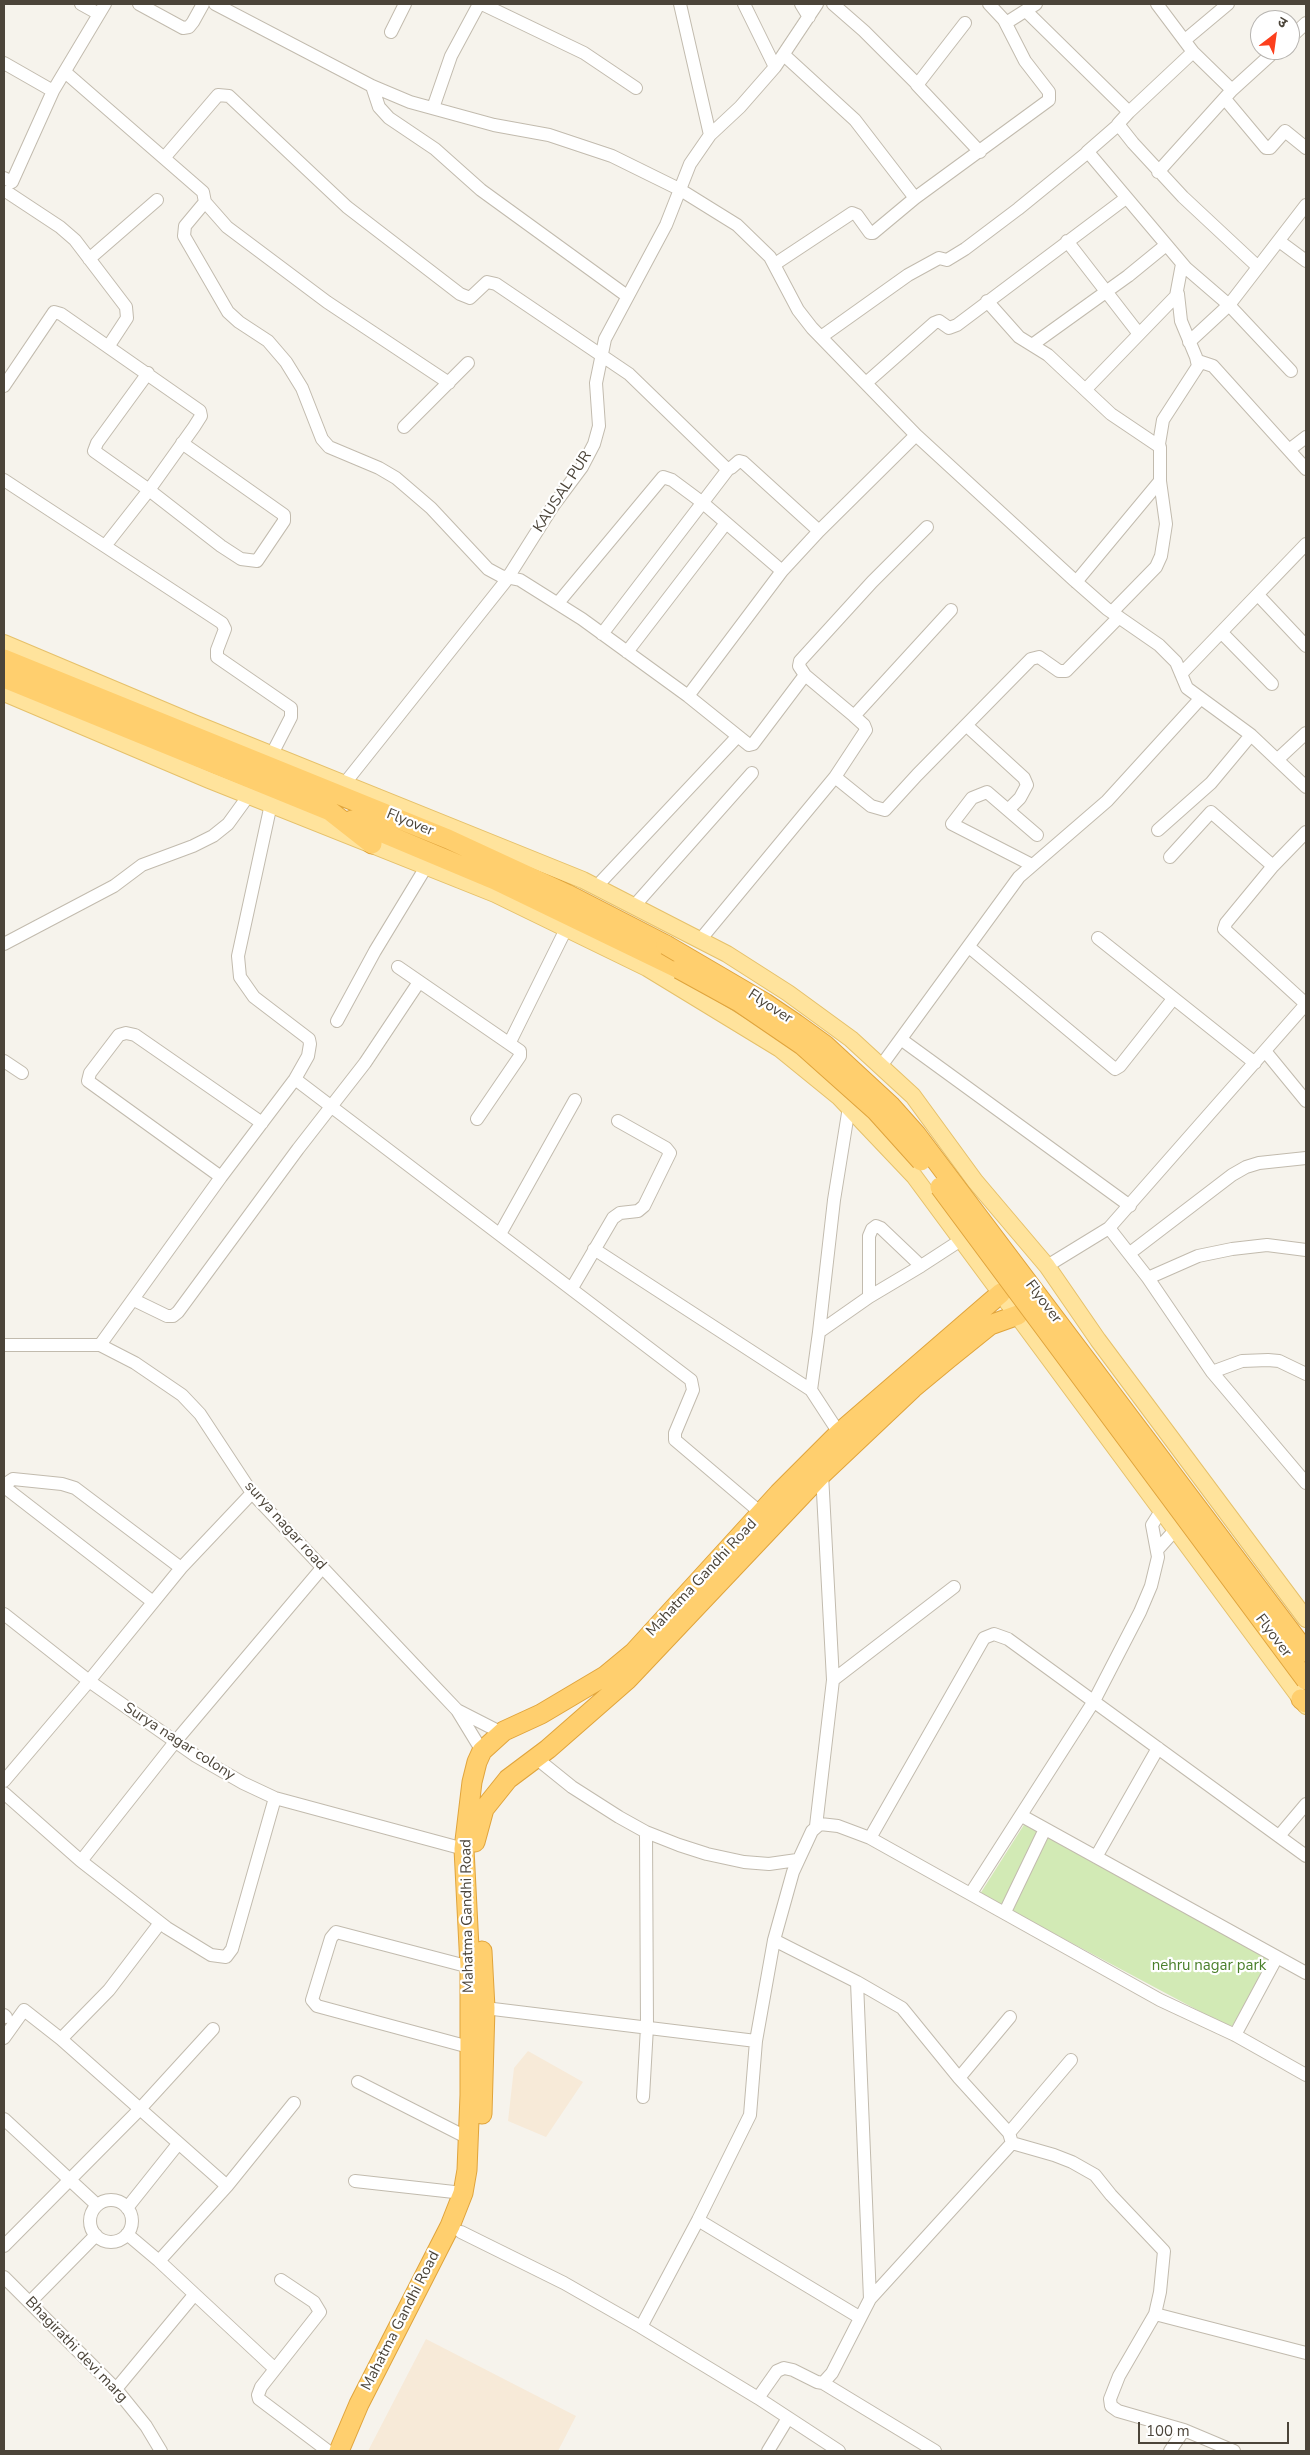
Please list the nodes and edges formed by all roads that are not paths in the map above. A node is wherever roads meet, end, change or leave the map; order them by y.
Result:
1 (81, 4) edge
2 (139, 4) edge
3 (204, 4) edge
4 (215, 4) edge
5 (405, 4) edge
6 (481, 4) edge
7 (680, 4) edge
8 (744, 4) edge
9 (801, 4) edge
10 (817, 4) edge
11 (833, 4) edge
12 (989, 4) edge
13 (1157, 4) edge
14 (1228, 4) edge
15 (1031, 7) edge
16 (102, 9) edge
17 (809, 17) junction
18 (965, 23) dead end
19 (1006, 23) junction
20 (391, 32) dead end
21 (1185, 40) junction
22 (1193, 52) junction
23 (784, 55) junction
24 (1265, 60) edge
25 (4, 63) edge
26 (775, 67) junction
27 (65, 72) junction
28 (917, 84) junction
29 (372, 86) junction
30 (636, 88) dead end
31 (53, 91) junction
32 (1229, 94) junction
33 (433, 108) junction
34 (1129, 112) junction
35 (1118, 125) junction
36 (710, 135) junction
37 (1306, 148) edge
38 (980, 152) junction
39 (1087, 152) junction
40 (164, 158) junction
41 (1158, 172) junction
42 (7, 187) edge
43 (679, 189) junction
44 (915, 198) junction
45 (1126, 198) junction
46 (157, 200) dead end
47 (205, 202) junction
48 (1306, 205) edge
49 (1278, 240) junction
50 (1067, 241) junction
51 (1166, 245) junction
52 (89, 259) junction
53 (1306, 261) edge
54 (775, 264) junction
55 (1182, 264) junction
56 (1258, 267) junction
57 (1106, 292) junction
58 (1178, 294) junction
59 (627, 296) junction
60 (987, 301) junction
61 (1229, 305) junction
62 (1139, 334) junction
63 (821, 337) junction
64 (1190, 342) junction
65 (1032, 345) junction
66 (108, 346) junction
67 (601, 355) junction
68 (1198, 361) junction
69 (468, 363) dead end
70 (1291, 371) dead end
71 (148, 373) junction
72 (449, 383) junction
73 (866, 383) junction
74 (4, 386) edge
75 (1086, 389) junction
76 (404, 427) dead end
77 (916, 435) junction
78 (1306, 437) edge
79 (182, 443) junction
80 (1159, 444) junction
81 (1289, 450) junction
82 (729, 468) junction
83 (1306, 470) edge
84 (4, 480) edge
85 (1160, 481) junction
86 (150, 490) junction
87 (702, 503) junction
88 (726, 523) junction
89 (927, 527) dead end
90 (819, 531) junction
91 (1306, 544) edge
92 (105, 546) junction
93 (782, 571) junction
94 (509, 576) junction
95 (1076, 582) junction
96 (1258, 595) junction
97 (558, 603) junction
98 (951, 610) dead end
99 (1115, 615) junction
100 (1222, 633) junction
101 (602, 634) junction
102 (4, 643) edge
103 (1306, 646) edge
104 (628, 652) junction
105 (4, 659) edge
106 (1181, 674) junction
107 (805, 675) junction
108 (4, 678) edge
109 (1272, 684) dead end
110 (4, 694) edge
111 (688, 696) junction
112 (1200, 699) junction
113 (854, 716) junction
114 (966, 725) junction
115 (1306, 733) edge
116 (1251, 735) junction
117 (737, 737) junction
118 (272, 754) junction
119 (1278, 759) junction
120 (752, 773) dead end
121 (835, 777) junction
122 (345, 783) junction
123 (1306, 786) edge
124 (249, 795) junction
125 (270, 804) junction
126 (1008, 810) junction
127 (330, 812) junction
128 (1158, 830) dead end
129 (1306, 832) edge
130 (1037, 835) dead end
131 (372, 844) junction
132 (1170, 858) dead end
133 (1032, 865) junction
134 (1273, 866) junction
135 (426, 867) junction
136 (596, 887) junction
137 (635, 905) junction
138 (566, 929) junction
139 (1098, 938) dead end
140 (700, 940) junction
141 (4, 944) edge
142 (969, 947) junction
143 (398, 966) dead end
144 (419, 982) junction
145 (1173, 999) junction
146 (1306, 1004) edge
147 (337, 1021) dead end
148 (902, 1040) junction
149 (510, 1042) junction
150 (1265, 1050) junction
151 (4, 1060) edge
152 (1254, 1063) junction
153 (881, 1066) junction
154 (22, 1073) dead end
155 (296, 1079) junction
156 (575, 1100) dead end
157 (1306, 1101) edge
158 (332, 1107) junction
159 (849, 1107) junction
160 (478, 1118) dead end
161 (618, 1121) dead end
162 (262, 1123) junction
163 (1306, 1158) edge
164 (221, 1177) junction
165 (1130, 1206) junction
166 (1109, 1228) junction
167 (1016, 1229) junction
168 (500, 1234) junction
169 (961, 1240) junction
170 (594, 1249) junction
171 (1306, 1250) edge
172 (1130, 1253) junction
173 (974, 1257) junction
174 (921, 1266) junction
175 (1047, 1266) junction
176 (1148, 1278) junction
177 (572, 1288) junction
178 (1001, 1292) junction
179 (868, 1298) junction
180 (134, 1300) junction
181 (1080, 1314) junction
182 (1018, 1316) junction
183 (819, 1332) junction
184 (1040, 1344) junction
185 (4, 1345) edge
186 (100, 1345) junction
187 (1212, 1372) junction
188 (1306, 1374) edge
189 (811, 1390) junction
190 (839, 1433) junction
191 (822, 1474) junction
192 (1306, 1483) edge
193 (252, 1493) junction
194 (1161, 1511) junction
195 (761, 1513) junction
196 (1175, 1530) junction
197 (1158, 1549) junction
198 (181, 1568) junction
199 (322, 1568) junction
200 (954, 1587) dead end
201 (153, 1602) junction
202 (4, 1614) edge
203 (1306, 1619) edge
204 (1306, 1652) edge
205 (833, 1680) junction
206 (1306, 1680) edge
207 (89, 1681) junction
208 (1094, 1701) junction
209 (1304, 1703) edge
210 (457, 1710) junction
211 (541, 1714) junction
212 (502, 1733) junction
213 (559, 1739) junction
214 (175, 1742) junction
215 (1158, 1748) junction
216 (480, 1756) junction
217 (536, 1758) junction
218 (508, 1779) junction
219 (4, 1781) edge
220 (4, 1792) edge
221 (275, 1798) junction
222 (1306, 1804) edge
223 (1022, 1816) junction
224 (816, 1826) junction
225 (1046, 1829) junction
226 (646, 1832) junction
227 (1279, 1836) junction
228 (870, 1838) junction
229 (464, 1849) junction
230 (1306, 1856) edge
231 (1096, 1857) junction
232 (797, 1860) junction
233 (81, 1861) junction
234 (971, 1892) junction
235 (1005, 1912) junction
236 (160, 1923) junction
237 (774, 1940) junction
238 (1277, 1957) junction
239 (470, 1966) junction
240 (1306, 1974) edge
241 (857, 1982) junction
242 (485, 2008) junction
243 (1010, 2017) dead end
244 (647, 2027) junction
245 (213, 2029) dead end
246 (1235, 2035) junction
247 (4, 2038) edge
248 (61, 2039) junction
249 (756, 2042) junction
250 (469, 2047) junction
251 (1071, 2060) dead end
252 (1306, 2075) edge
253 (958, 2078) junction
254 (358, 2082) dead end
255 (643, 2097) dead end
256 (294, 2103) dead end
257 (138, 2110) junction
258 (4, 2118) edge
259 (468, 2138) junction
260 (1010, 2138) junction
261 (178, 2144) junction
262 (68, 2181) junction
263 (356, 2181) dead end
264 (227, 2186) junction
265 (463, 2193) junction
266 (97, 2205) junction
267 (127, 2208) junction
268 (698, 2220) junction
269 (460, 2232) junction
270 (127, 2234) junction
271 (96, 2235) junction
272 (4, 2246) edge
273 (159, 2261) junction
274 (4, 2277) edge
275 (282, 2280) dead end
276 (194, 2295) junction
277 (870, 2299) junction
278 (30, 2302) junction
279 (1155, 2314) junction
280 (859, 2317) junction
281 (641, 2327) junction
282 (1306, 2353) edge
283 (275, 2369) junction
284 (823, 2383) junction
285 (116, 2389) junction
286 (758, 2398) junction
287 (788, 2418) junction
288 (1184, 2430) junction
289 (161, 2451) edge
290 (328, 2451) edge
291 (339, 2451) edge
292 (352, 2451) edge
293 (768, 2451) edge
294 (839, 2451) edge
295 (935, 2451) edge
296 (1170, 2451) edge
297 (1234, 2451) edge

1 - 16 street
2 - 3 street
4 - 29 street
5 - 20 street
6 - 30 street
6 - 33 street
7 - 36 street
8 - 26 street
9 - 17 street
10 - 17 street, KAUSAL PUR
11 - 28 street
12 - 19 street
13 - 21 street
14 - 21 street
15 - 19 street
15 - 34 street
16 - 27 street
17 - 23 street, KAUSAL PUR
18 - 28 street
19 - 38 street
21 - 22 street
22 - 32 street
22 - 34 street
23 - 26 street, KAUSAL PUR
23 - 44 street
24 - 32 street
25 - 31 street
26 - 36 street, KAUSAL PUR
27 - 31 street
27 - 40 street
28 - 38 street
29 - 33 street
29 - 59 street
31 - 42 street
32 - 37 street
32 - 41 street
33 - 43 street
34 - 35 street
35 - 39 street
35 - 41 street
36 - 43 street, KAUSAL PUR
38 - 44 street
39 - 45 street
39 - 63 street
40 - 47 street
40 - 67 street
41 - 56 street
42 - 52 street
43 - 54 street
43 - 59 street, KAUSAL PUR
44 - 54 street
45 - 50 street
45 - 51 street
46 - 52 street
47 - 72 street
47 - 94 street
48 - 49 street
49 - 53 street
49 - 56 street
50 - 57 street
50 - 60 street
51 - 55 street
51 - 57 street
52 - 66 street
54 - 63 street
55 - 58 street
55 - 61 street
56 - 61 street
57 - 62 street
57 - 65 street
58 - 62 street
58 - 64 street
59 - 67 street, KAUSAL PUR
60 - 65 street
60 - 73 street
61 - 64 street
61 - 70 street
62 - 75 street
63 - 73 street
64 - 68 street
65 - 75 street
66 - 71 street
66 - 74 street
67 - 82 street
67 - 94 street, KAUSAL PUR
68 - 80 street
68 - 81 street
69 - 72 street
71 - 79 street
71 - 86 street
72 - 76 street
73 - 77 street
75 - 80 street
77 - 90 street
77 - 95 street
78 - 81 street
79 - 86 street
79 - 86 street
80 - 85 street
81 - 83 street
82 - 87 street
82 - 90 street
84 - 92 street
85 - 95 street
85 - 99 street
86 - 92 street
87 - 88 street
87 - 97 street
87 - 101 street
88 - 93 street
88 - 104 street
89 - 107 street
90 - 93 street
91 - 96 street
92 - 118 street
93 - 111 street
94 - 97 street
94 - 122 street, KAUSAL PUR
95 - 99 street
96 - 100 street
96 - 103 street
97 - 101 street
98 - 113 street
99 - 106 street
99 - 114 street
100 - 106 street
100 - 109 street
101 - 104 street
102 - 118 main road
104 - 111 street
105 - 204 highway, Flyover, bridge
106 - 112 street
107 - 113 street
107 - 117 street
108 - 127 highway
110 - 124 main road
111 - 117 street
112 - 116 street
112 - 133 street
113 - 121 street
114 - 121 street
114 - 126 street
115 - 119 street
116 - 119 street
116 - 128 street
117 - 136 street
118 - 122 main road
119 - 123 street
120 - 137 street
121 - 140 street
122 - 136 main road
124 - 125 main road
124 - 141 street
125 - 131 main road
125 - 155 street
126 - 130 street
126 - 133 street
127 - 131 highway
127 - 206 highway, Flyover, bridge
129 - 134 street
131 - 135 main road
132 - 134 street
133 - 142 street
134 - 146 street
135 - 138 main road
135 - 147 street
136 - 137 main road
137 - 140 main road
138 - 149 street
138 - 159 main road
139 - 145 street
140 - 153 main road
142 - 145 street
142 - 148 street
143 - 144 street
144 - 149 street
144 - 158 street
145 - 152 street
146 - 150 street
148 - 153 street
148 - 165 street
149 - 160 street
150 - 152 street
150 - 157 street
151 - 154 street
152 - 165 street
153 - 167 main road
155 - 158 street
155 - 162 street
156 - 168 street
158 - 168 street
158 - 180 street
159 - 169 main road
159 - 183 street
161 - 170 street
162 - 164 street
162 - 164 street
163 - 172 street
164 - 180 street
165 - 166 street
166 - 172 street
166 - 175 street
167 - 173 main road
167 - 175 main road
168 - 177 street
169 - 173 main road
169 - 174 street
170 - 177 street
170 - 189 street
171 - 176 street
172 - 176 street
173 - 178 main road
174 - 179 street
174 - 179 street
175 - 181 main road
176 - 187 street
177 - 195 street
178 - 182 main road
178 - 190 highway, Mahatma Gandhi Road
179 - 183 street
180 - 186 street
181 - 184 main road
181 - 203 main road
182 - 184 main road
182 - 191 highway, Mahatma Gandhi Road
183 - 189 street
184 - 194 main road
185 - 186 street, surya nagar road
186 - 193 street, surya nagar road
187 - 188 street
187 - 192 street
189 - 190 street
190 - 195 highway, Mahatma Gandhi Road
191 - 205 street
191 - 213 highway, Mahatma Gandhi Road
193 - 198 street
193 - 199 street, surya nagar road
194 - 196 main road
194 - 197 street
195 - 211 highway, Mahatma Gandhi Road
196 - 197 street
196 - 209 main road
197 - 208 street
198 - 201 street
198 - 201 street
199 - 210 street, surya nagar road
199 - 214 street
200 - 205 street
201 - 207 street
202 - 207 street, Surya nagar colony
205 - 224 street
207 - 214 street, Surya nagar colony
207 - 219 street
208 - 215 street
208 - 223 street
208 - 228 street
210 - 212 street
210 - 216 street, surya nagar road
211 - 212 highway, Mahatma Gandhi Road
211 - 213 highway
212 - 216 highway, Mahatma Gandhi Road
213 - 217 highway, Mahatma Gandhi Road
214 - 221 street, Surya nagar colony
214 - 233 street
215 - 227 street
215 - 231 street
216 - 218 highway
216 - 229 highway, Mahatma Gandhi Road
217 - 218 highway, Mahatma Gandhi Road
217 - 226 street
218 - 242 highway, Mahatma Gandhi Road
220 - 233 street
221 - 229 street, Surya nagar colony
221 - 236 street
222 - 227 street
223 - 225 street
223 - 234 street
224 - 228 street
224 - 232 street
225 - 231 street
225 - 235 street
226 - 232 street
226 - 244 street
227 - 230 street
228 - 234 street
229 - 239 highway, Mahatma Gandhi Road
231 - 238 street
232 - 237 street
233 - 236 street
234 - 235 street
235 - 246 street
236 - 248 street
237 - 241 street
237 - 249 street
238 - 240 street
238 - 246 street
239 - 250 highway, Mahatma Gandhi Road
239 - 250 street
241 - 253 street
241 - 277 street
242 - 244 street
242 - 269 highway, Mahatma Gandhi Road
243 - 253 street
244 - 249 street
244 - 255 street
245 - 257 street
246 - 252 street
247 - 248 street
248 - 257 street
249 - 268 street
250 - 259 highway, Mahatma Gandhi Road
251 - 260 street
253 - 260 street
254 - 259 street
256 - 264 street
257 - 261 street
257 - 262 street
258 - 262 street
259 - 265 highway, Mahatma Gandhi Road
260 - 277 street
260 - 279 street
261 - 264 street
261 - 267 street
262 - 266 street
262 - 272 street
263 - 265 street
264 - 273 street
265 - 291 highway, Mahatma Gandhi Road
266 - 267 street
266 - 271 street
267 - 270 street
268 - 280 street
268 - 281 street
269 - 281 street
269 - 292 highway, Mahatma Gandhi Road
270 - 271 street
270 - 273 street
271 - 278 street
273 - 276 street
274 - 278 street, Bhagirathi devi marg
275 - 283 street
276 - 283 street
276 - 285 street
277 - 280 street
278 - 285 street, Bhagirathi devi marg
279 - 282 street
279 - 288 street
280 - 284 street
281 - 286 street
283 - 290 street
284 - 286 street
284 - 295 street
285 - 289 street, Bhagirathi devi marg
286 - 287 street
287 - 293 street
287 - 294 street
288 - 296 street
288 - 297 street

